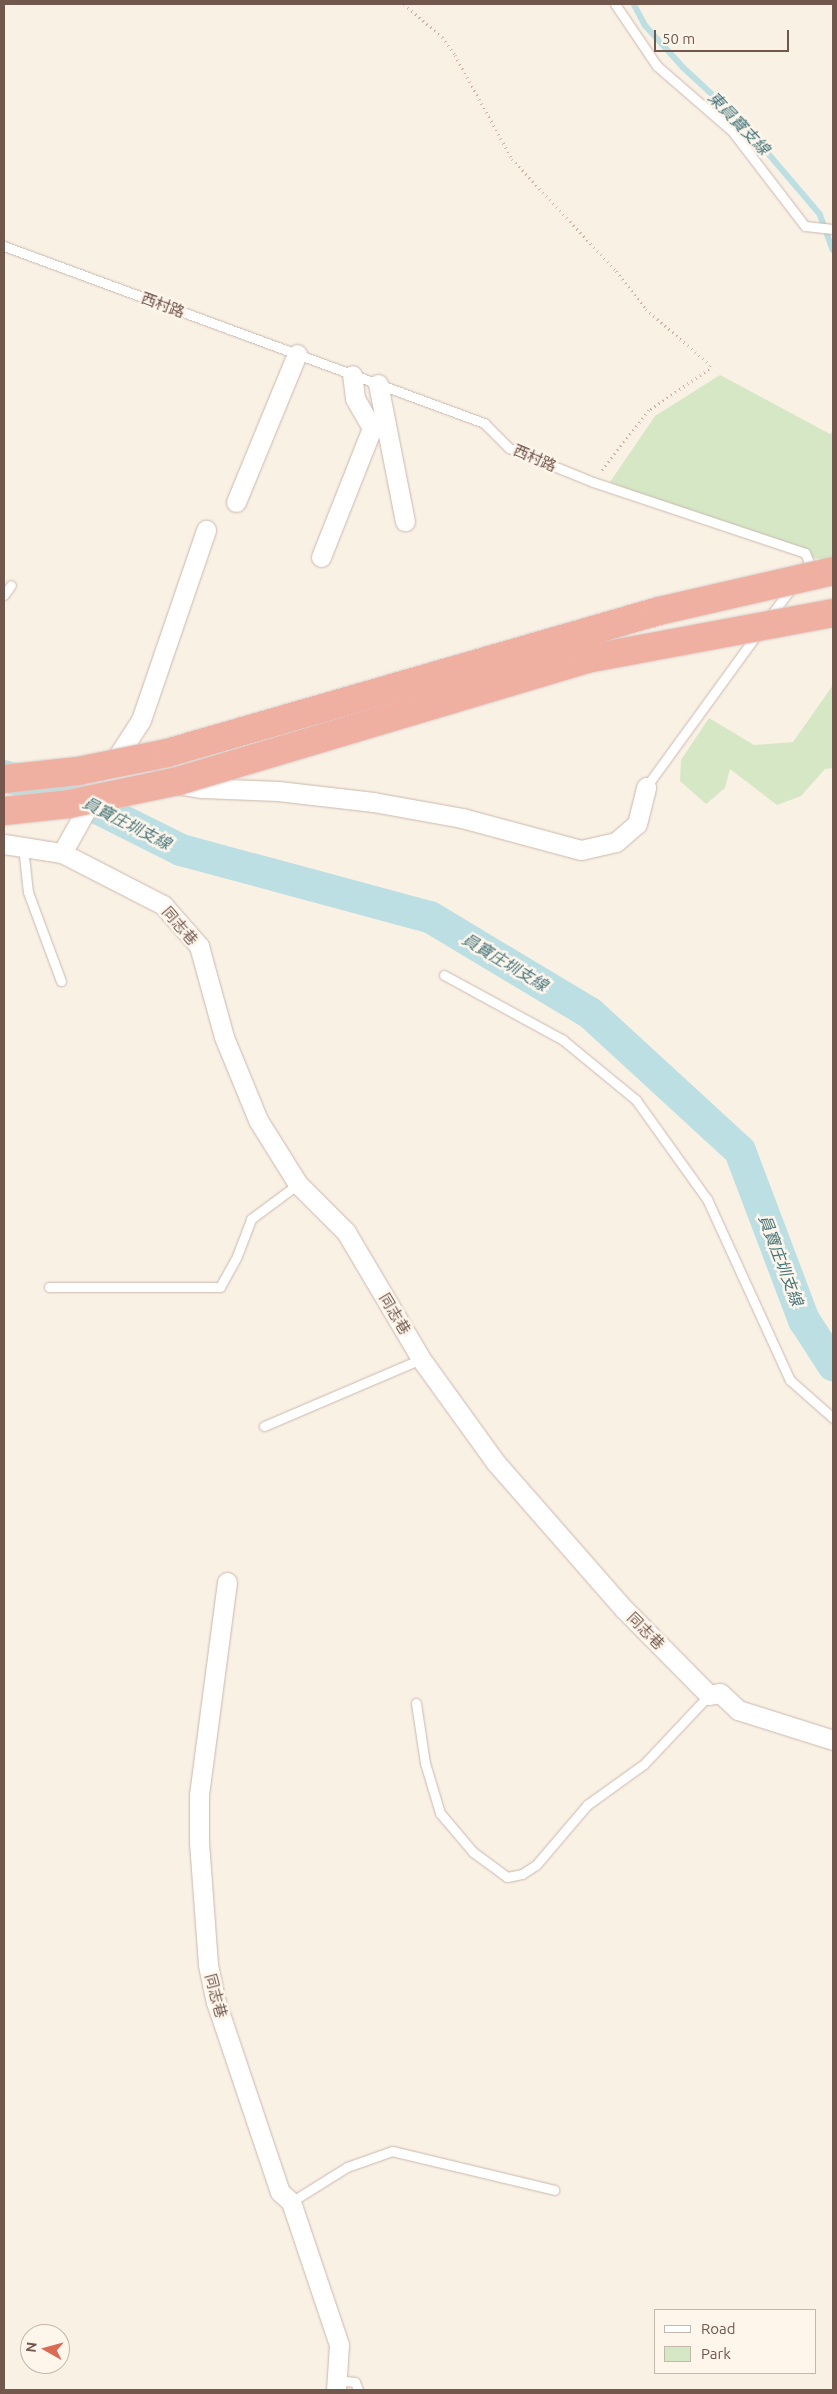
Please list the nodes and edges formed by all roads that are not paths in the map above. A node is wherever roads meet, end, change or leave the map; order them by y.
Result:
1 (615, 4) edge
2 (833, 229) edge
3 (4, 246) edge
4 (296, 354) junction
5 (352, 375) junction
6 (378, 384) junction
7 (236, 502) dead end
8 (405, 520) dead end
9 (206, 530) dead end
10 (322, 557) dead end
11 (833, 571) edge
12 (11, 585) dead end
13 (4, 595) edge
14 (833, 613) edge
15 (107, 772) junction
16 (4, 779) edge
17 (646, 787) joint
18 (4, 811) edge
19 (4, 844) edge
20 (23, 847) junction
21 (62, 853) junction
22 (444, 975) dead end
23 (61, 982) dead end
24 (298, 1184) junction
25 (49, 1287) dead end
26 (421, 1359) junction
27 (833, 1418) edge
28 (264, 1426) dead end
29 (227, 1582) dead end
30 (710, 1695) junction
31 (416, 1703) dead end
32 (833, 1740) edge
33 (554, 2190) dead end
34 (292, 2202) junction
35 (336, 2385) edge
36 (358, 2390) edge

1 - 2 lane
3 - 4 lane, 西村路
4 - 5 lane, 西村路
4 - 7 street
5 - 6 lane, 西村路
5 - 10 street
6 - 8 street
6 - 17 lane, 西村路
9 - 15 street
11 - 16 highway, bridge
12 - 13 lane
14 - 18 highway, bridge
15 - 17 street
15 - 21 street
19 - 20 street, 同志巷
20 - 21 street, 同志巷
20 - 23 lane
21 - 24 street, 同志巷
22 - 27 lane
24 - 25 lane
24 - 26 street, 同志巷
26 - 28 lane
26 - 30 street, 同志巷
29 - 34 street, 同志巷
30 - 31 lane
30 - 32 street, 同志巷
33 - 34 lane
34 - 35 street, 同志巷
35 - 36 lane

